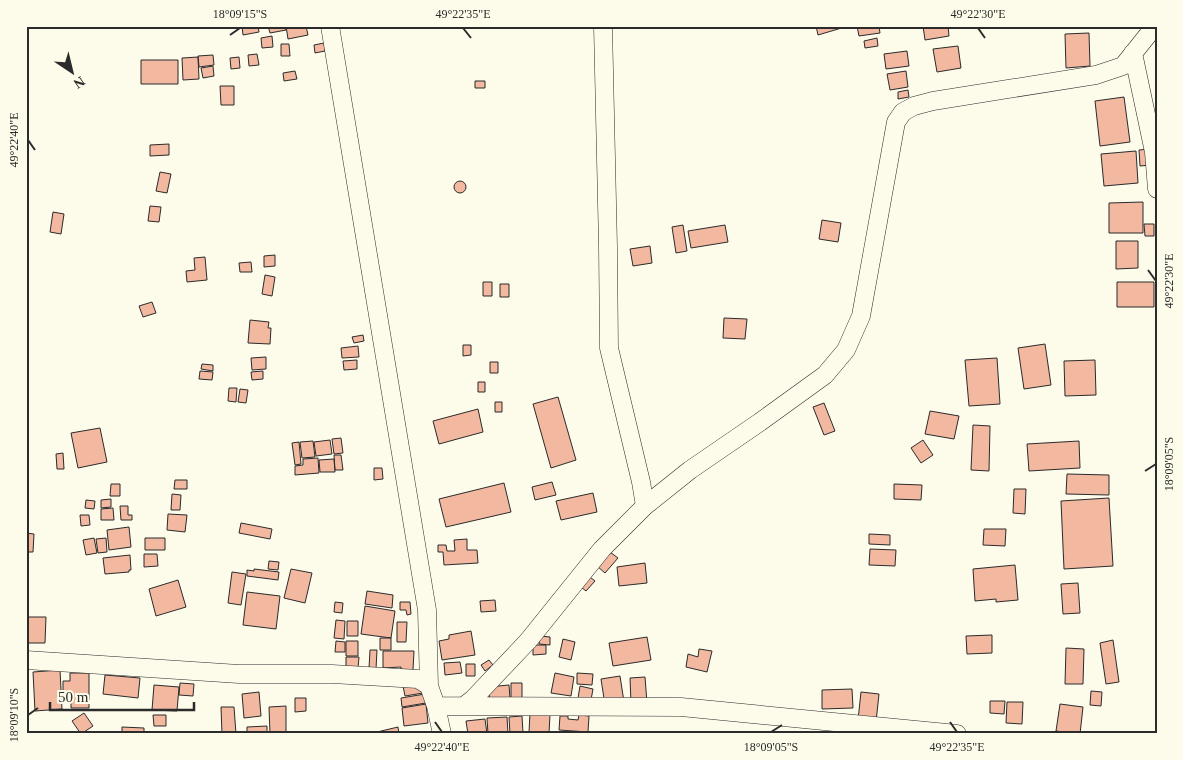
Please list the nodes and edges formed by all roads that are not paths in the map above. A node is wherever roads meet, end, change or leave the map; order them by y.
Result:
1 (330, 26) edge
2 (603, 26) edge
3 (1156, 26) edge
4 (1133, 53) junction
5 (1157, 189) edge
6 (645, 506) junction
7 (26, 660) edge
8 (428, 686) junction
9 (436, 706) junction
10 (464, 706) junction
11 (442, 734) edge
12 (957, 734) edge

1 - 8 street
2 - 6 street
3 - 4 street
4 - 5 street
4 - 6 street
6 - 10 street
7 - 8 street
8 - 9 street
9 - 10 street
9 - 11 street
10 - 12 street

